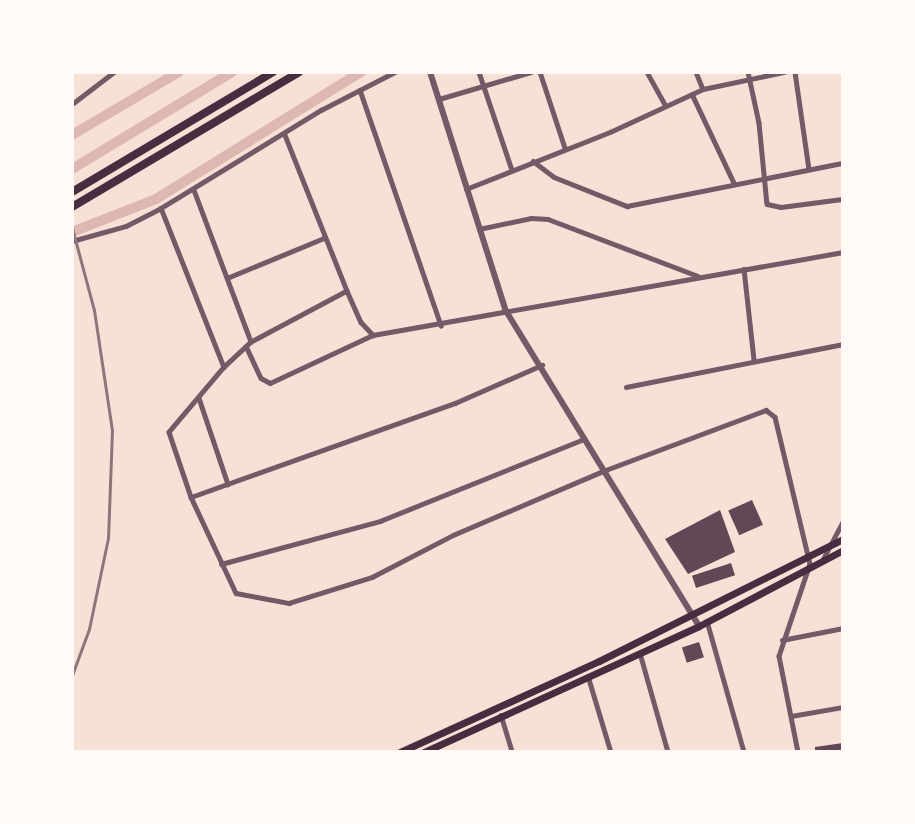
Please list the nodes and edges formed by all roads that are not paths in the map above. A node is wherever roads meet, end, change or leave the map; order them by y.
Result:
1 (114, 72) edge
2 (273, 72) edge
3 (299, 72) edge
4 (395, 72) edge
5 (430, 72) edge
6 (479, 72) edge
7 (531, 72) edge
8 (540, 72) edge
9 (647, 72) edge
10 (696, 72) edge
11 (784, 72) edge
12 (795, 72) edge
13 (748, 74) edge
14 (484, 86) junction
15 (703, 89) junction
16 (360, 90) junction
17 (692, 94) junction
18 (439, 99) junction
19 (72, 104) edge
20 (665, 105) junction
21 (285, 135) junction
22 (565, 148) junction
23 (533, 161) junction
24 (843, 163) edge
25 (809, 169) junction
26 (512, 170) junction
27 (764, 178) junction
28 (734, 183) junction
29 (466, 189) junction
30 (194, 190) junction
31 (72, 192) edge
32 (843, 199) edge
33 (72, 207) edge
34 (161, 208) junction
35 (479, 230) junction
36 (324, 238) junction
37 (72, 241) edge
38 (843, 252) edge
39 (744, 269) junction
40 (700, 277) junction
41 (227, 278) junction
42 (347, 291) junction
43 (506, 311) junction
44 (441, 325) junction
45 (373, 335) junction
46 (251, 342) junction
47 (843, 344) edge
48 (246, 346) junction
49 (754, 359) junction
50 (542, 365) junction
51 (224, 367) junction
52 (626, 387) dead end
53 (199, 398) junction
54 (584, 439) junction
55 (603, 471) junction
56 (228, 484) junction
57 (191, 497) junction
58 (843, 521) edge
59 (843, 539) edge
60 (830, 546) junction
61 (843, 550) edge
62 (808, 556) junction
63 (823, 559) junction
64 (221, 564) junction
65 (810, 564) junction
66 (692, 615) junction
67 (708, 621) junction
68 (699, 626) junction
69 (843, 628) edge
70 (782, 639) junction
71 (640, 653) junction
72 (588, 676) junction
73 (843, 707) edge
74 (501, 715) junction
75 (791, 716) junction
76 (444, 742) junction
77 (400, 752) edge
78 (424, 752) edge
79 (446, 752) edge
80 (512, 752) edge
81 (611, 752) edge
82 (668, 752) edge
83 (744, 752) edge
84 (798, 752) edge

1 - 19 street
2 - 31 main road
3 - 33 main road
4 - 16 street
5 - 18 street
6 - 14 street
7 - 14 street
8 - 22 street
9 - 20 street
10 - 15 street
11 - 13 street
12 - 25 street
13 - 15 street
13 - 27 street
14 - 18 street
14 - 26 street
15 - 17 street
16 - 21 street
16 - 44 street
17 - 20 street
17 - 28 street
18 - 29 street
20 - 22 street
21 - 30 street
21 - 36 street
22 - 23 street
23 - 26 street
23 - 28 street
24 - 25 street
25 - 27 street
26 - 29 street
27 - 28 street
27 - 32 street
29 - 35 street
30 - 34 street
30 - 41 street
34 - 37 street
34 - 51 street
35 - 40 street
35 - 43 street
36 - 41 street
36 - 42 street
38 - 39 street
39 - 40 street
39 - 49 street
40 - 43 street
41 - 46 street
42 - 45 street
42 - 46 street
43 - 44 street
43 - 50 street
44 - 45 street
45 - 48 street
46 - 48 street
47 - 49 street
48 - 51 street
49 - 52 street
50 - 54 street
50 - 56 street
51 - 53 street
53 - 56 street
53 - 57 street
54 - 55 street
54 - 64 street
55 - 62 street
55 - 64 street
55 - 66 street
56 - 57 street
57 - 64 street
58 - 60 street
59 - 60 main road
60 - 62 main road
60 - 63 street
61 - 63 main road
62 - 65 street
62 - 66 main road
63 - 65 main road
65 - 67 main road
65 - 70 street
66 - 68 street
66 - 77 main road
67 - 68 main road
67 - 83 street
68 - 71 main road
69 - 70 street
70 - 75 street
71 - 72 main road
71 - 82 street
72 - 74 main road
72 - 81 street
73 - 75 street
74 - 76 main road
74 - 80 street
75 - 84 street
76 - 78 main road
76 - 79 street

